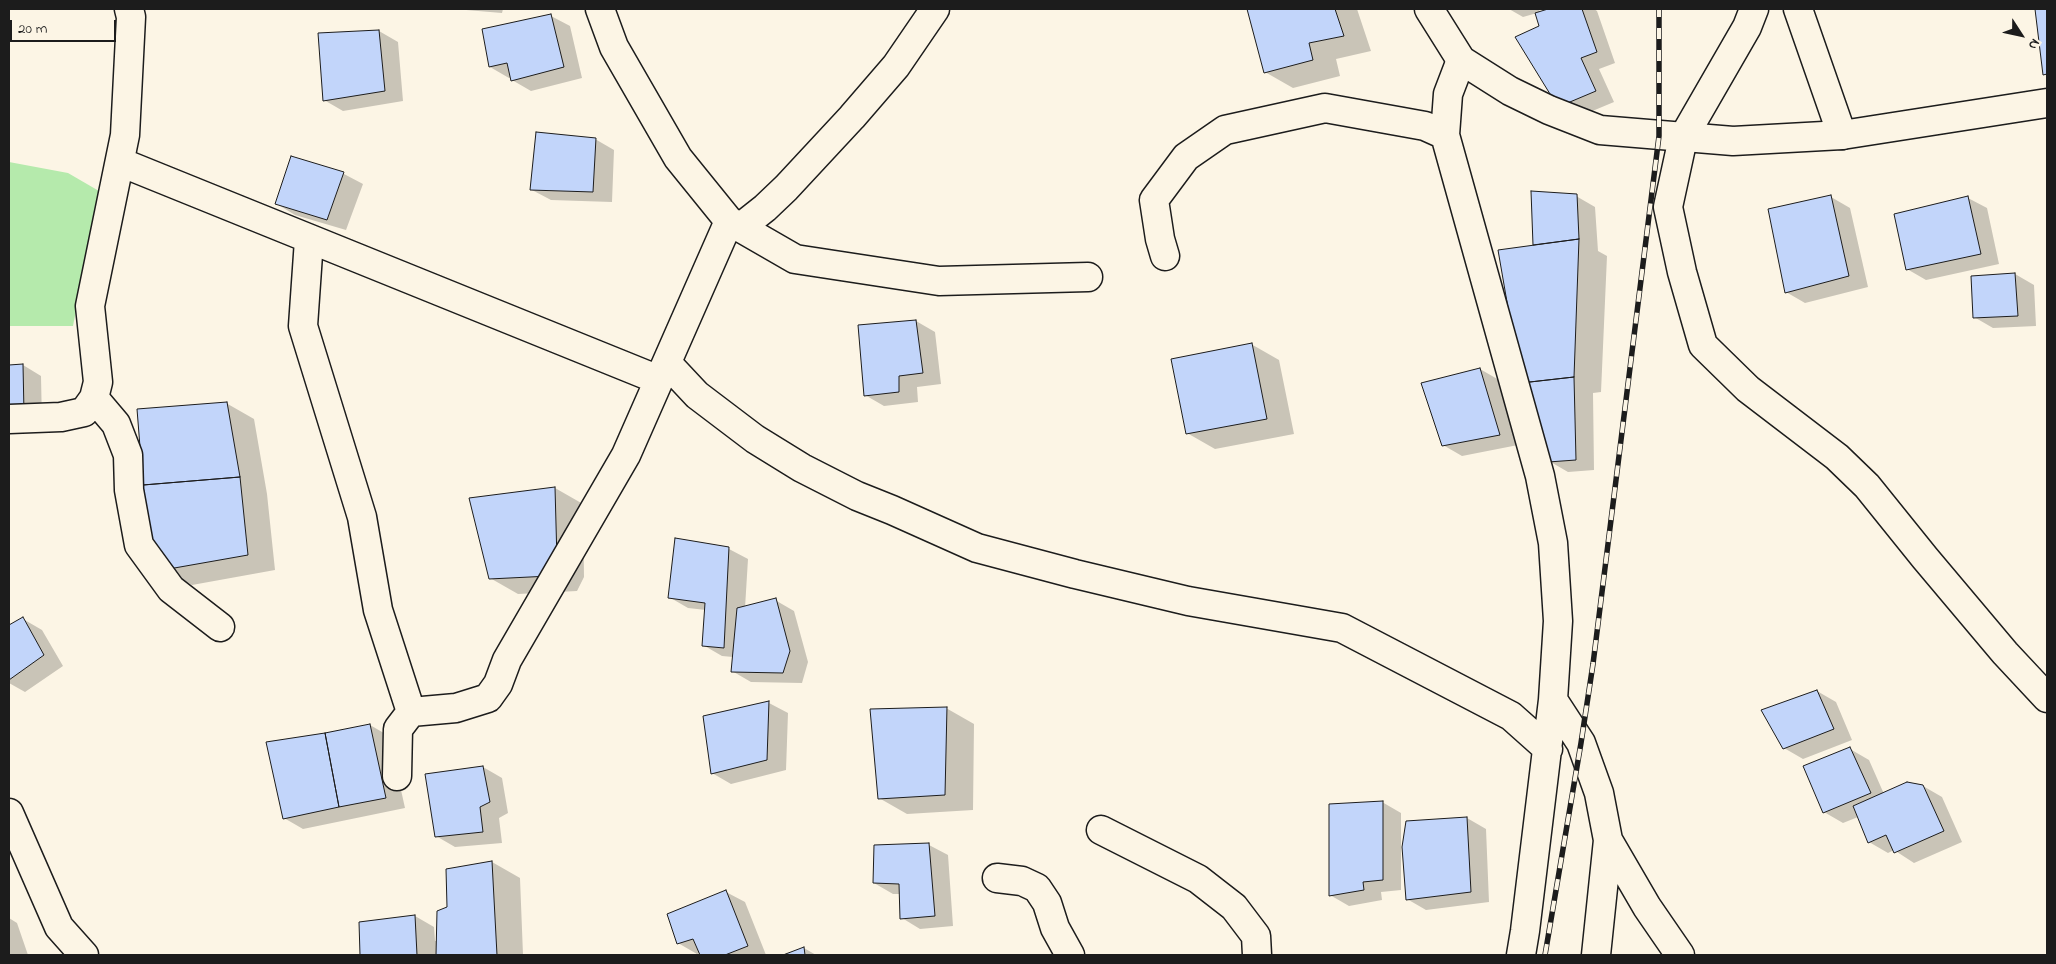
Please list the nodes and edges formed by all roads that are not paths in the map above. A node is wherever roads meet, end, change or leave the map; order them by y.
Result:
1 (129, 9) edge
2 (600, 9) edge
3 (935, 9) edge
4 (1429, 9) edge
5 (1754, 9) edge
6 (1798, 9) edge
7 (1461, 60) junction
8 (2047, 103) edge
9 (1444, 135) junction
10 (1842, 135) junction
11 (1683, 138) junction
12 (120, 162) junction
13 (735, 224) junction
14 (310, 240) junction
15 (1165, 256) dead end
16 (1088, 277) dead end
17 (663, 371) junction
18 (94, 398) junction
19 (9, 419) edge
20 (220, 627) dead end
21 (2047, 698) edge
22 (1553, 700) junction
23 (411, 712) junction
24 (1548, 748) junction
25 (397, 776) dead end
26 (9, 813) edge
27 (1101, 830) dead end
28 (1608, 840) junction
29 (997, 878) dead end
30 (84, 955) edge
31 (1070, 955) edge
32 (1257, 955) edge
33 (1521, 955) edge
34 (1596, 955) edge
35 (1680, 955) edge

1 - 12 street
2 - 13 street
3 - 13 street
4 - 7 street
5 - 11 street
6 - 10 street
7 - 9 street
7 - 11 street
8 - 10 street
9 - 15 street
9 - 22 street
10 - 11 street
11 - 21 street
12 - 14 street
12 - 18 street
13 - 16 street
13 - 17 street
14 - 17 street
14 - 23 street
17 - 23 street
17 - 24 street
18 - 19 street
18 - 20 street
22 - 24 street
22 - 28 street
23 - 25 street
24 - 33 street
26 - 30 street
27 - 32 street
28 - 34 street
28 - 35 street
29 - 31 street

